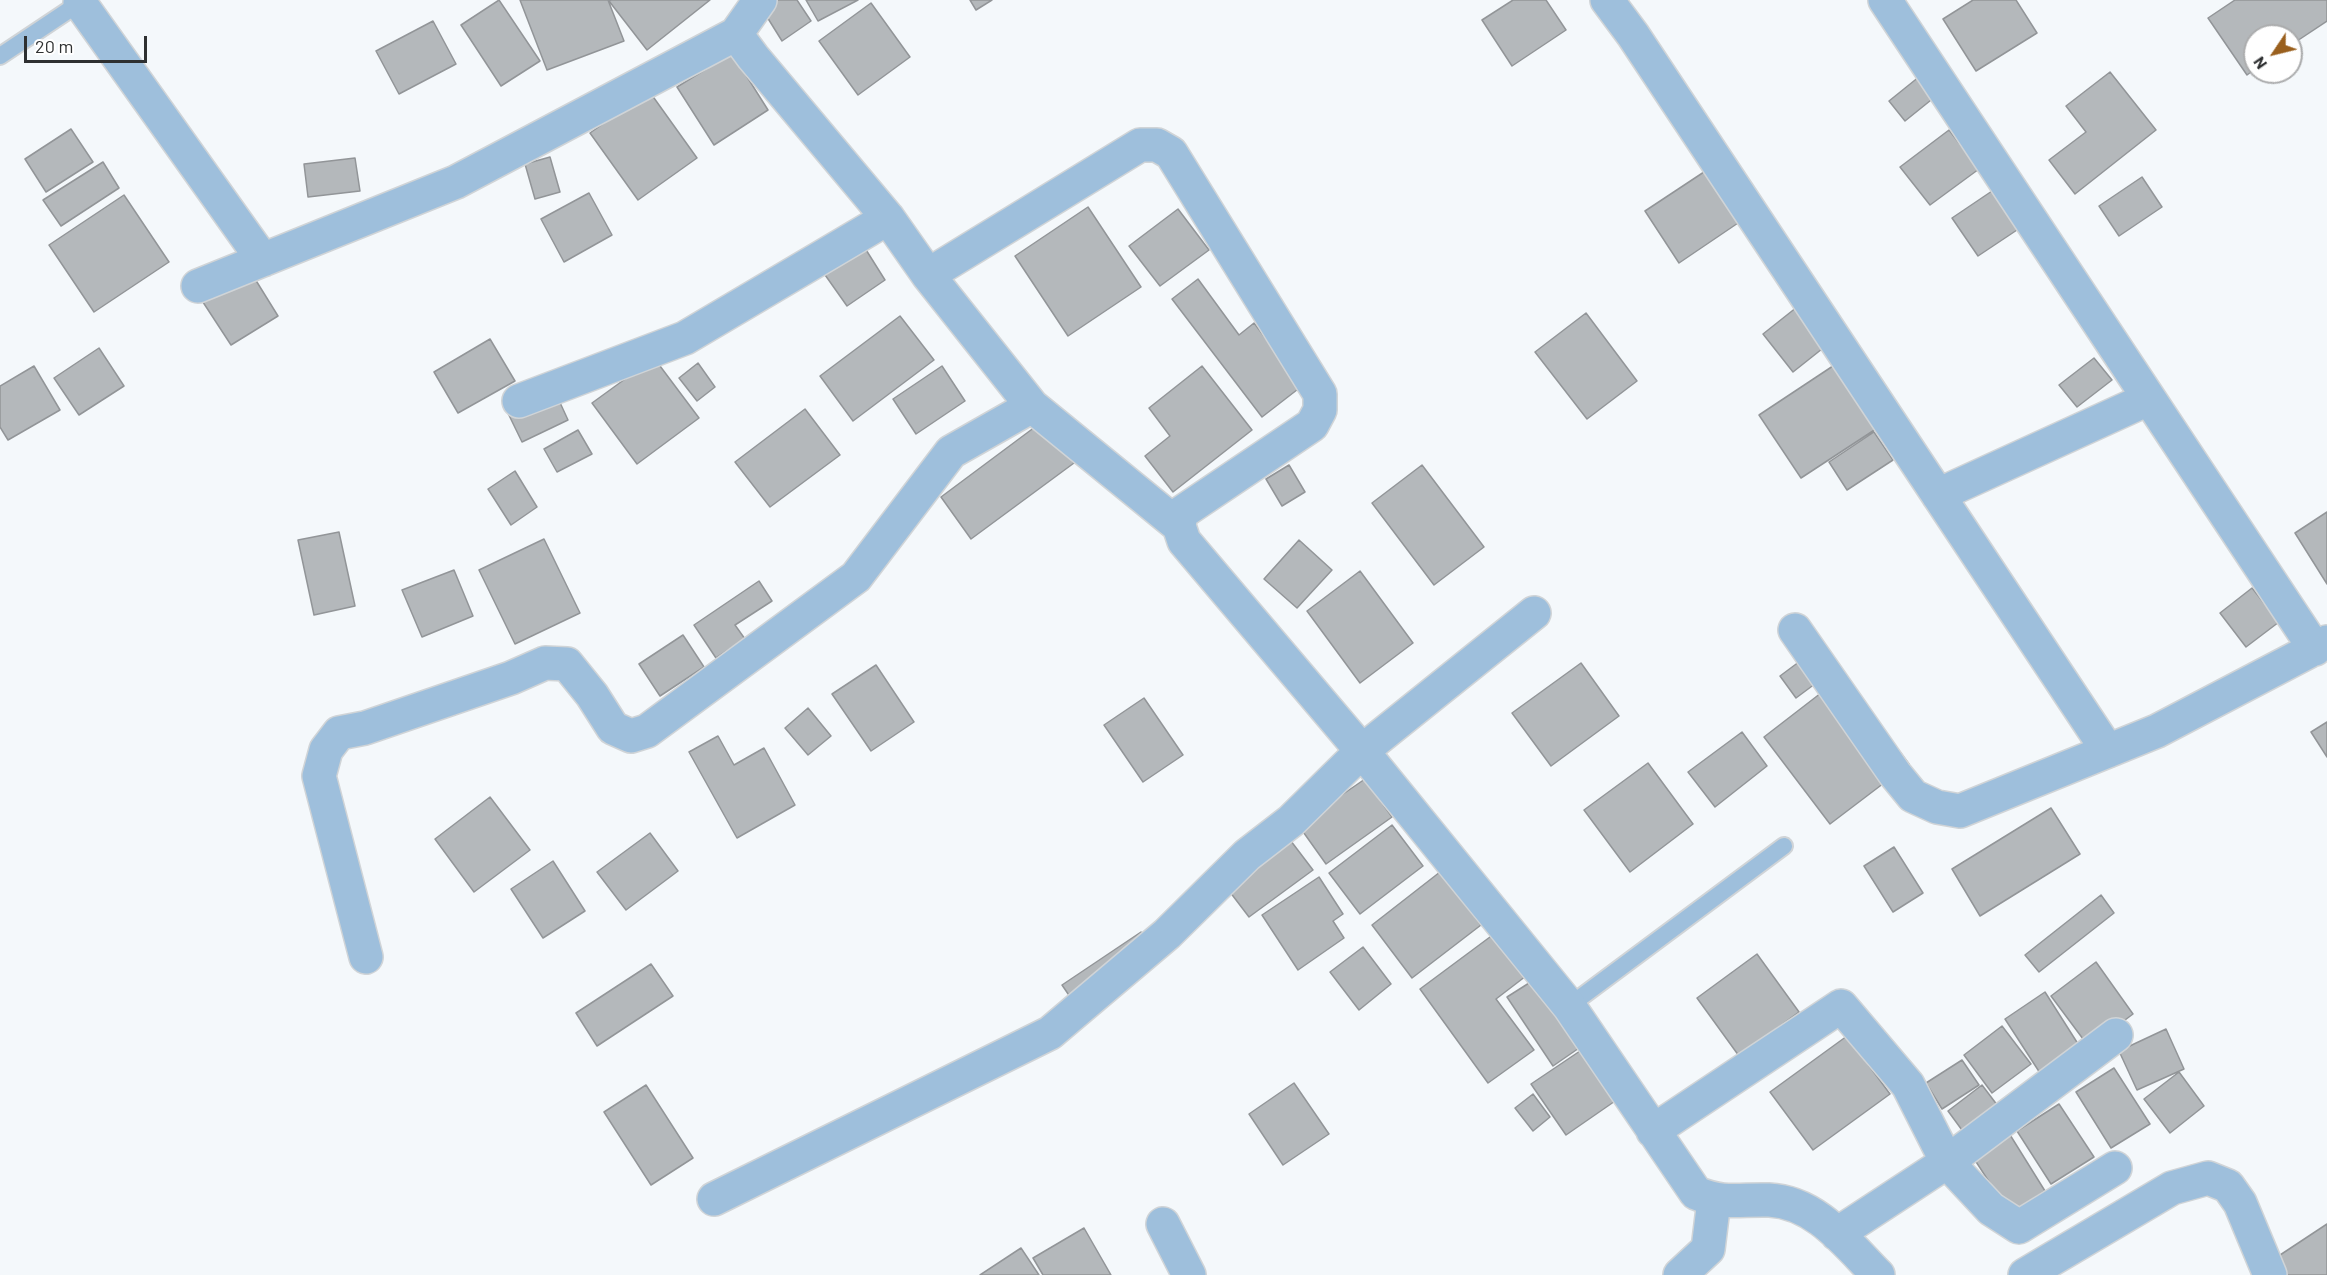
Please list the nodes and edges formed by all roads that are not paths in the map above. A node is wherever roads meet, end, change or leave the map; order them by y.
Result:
1 (760, 0) edge
2 (1607, 0) edge
3 (1885, 0) edge
4 (82, 1) edge
5 (736, 34) junction
6 (0, 56) edge
7 (888, 218) junction
8 (263, 260) junction
9 (928, 275) junction
10 (198, 286) dead end
11 (2148, 399) junction
12 (519, 401) dead end
13 (1032, 406) junction
14 (1938, 495) junction
15 (1179, 526) junction
16 (1534, 613) dead end
17 (1795, 630) dead end
18 (2321, 646) edge
19 (1362, 751) junction
20 (2108, 751) junction
21 (1784, 846) dead end
22 (366, 957) dead end
23 (1569, 1006) junction
24 (2116, 1035) dead end
25 (1653, 1131) junction
26 (1947, 1162) junction
27 (2115, 1168) dead end
28 (714, 1199) dead end
29 (1714, 1200) junction
30 (1163, 1224) dead end
31 (1836, 1234) junction
32 (1189, 1275) edge
33 (1680, 1275) edge
34 (1878, 1275) edge
35 (2025, 1275) edge
36 (2270, 1275) edge

1 - 5 street
2 - 14 street
3 - 11 street
4 - 6 lane
4 - 8 street
5 - 7 street
5 - 8 street
7 - 9 street
7 - 12 street
8 - 10 street
9 - 13 street
9 - 15 street
11 - 14 street
11 - 18 street
13 - 15 street
13 - 22 street
14 - 20 street
15 - 19 street
16 - 19 street
17 - 20 street
18 - 20 street
19 - 23 street
19 - 28 street
21 - 23 lane
23 - 25 street
24 - 26 street
25 - 26 street
25 - 29 street
26 - 27 street
26 - 31 street
29 - 31 street
29 - 33 street
30 - 32 street
31 - 34 street
35 - 36 street

